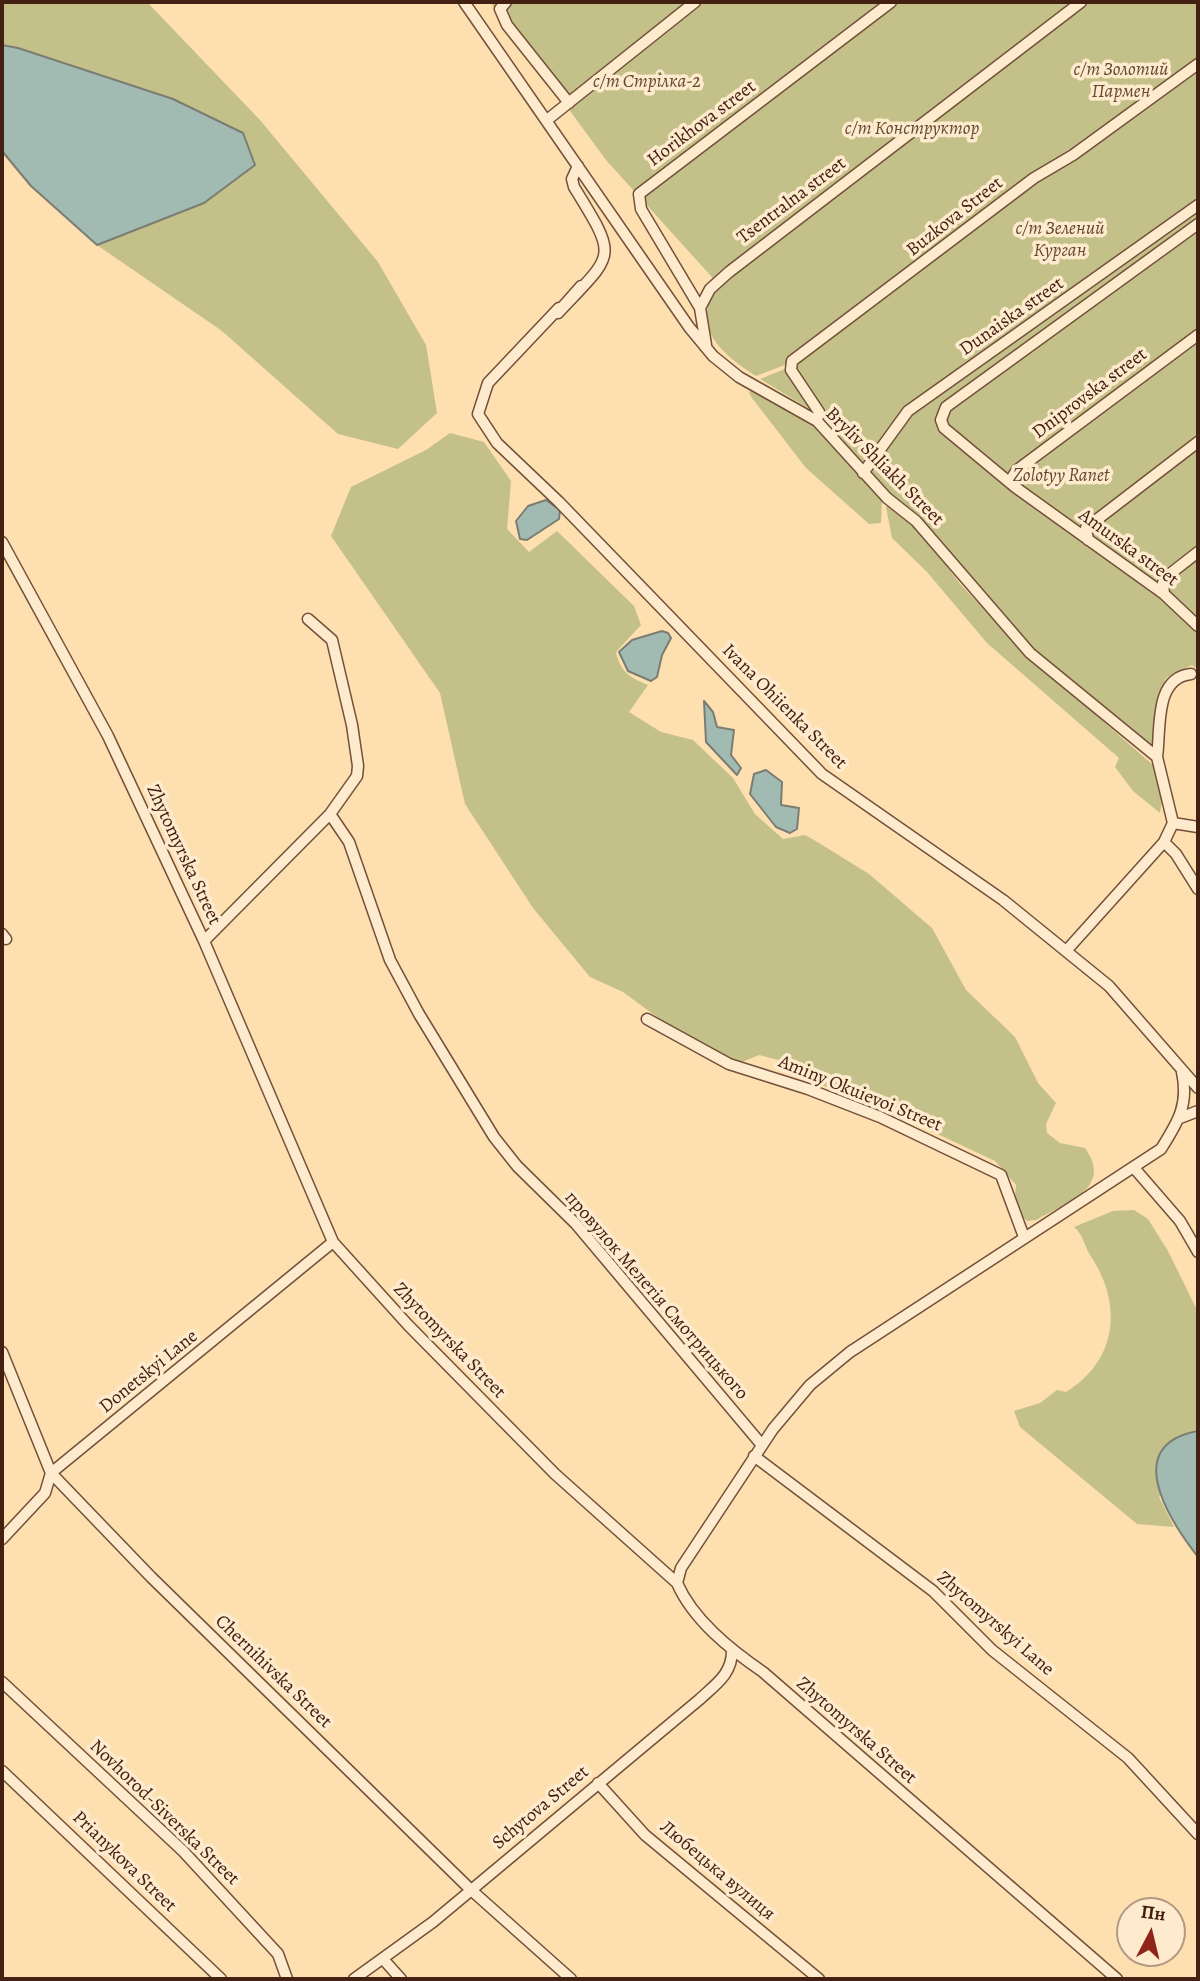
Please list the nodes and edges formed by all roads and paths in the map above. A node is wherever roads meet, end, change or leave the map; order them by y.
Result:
1 (464, 2) edge
2 (506, 2) edge
3 (695, 2) edge
4 (891, 2) edge
5 (1081, 2) edge
6 (1198, 64) edge
7 (569, 103) junction
8 (547, 120) junction
9 (578, 166) junction
10 (1198, 205) edge
11 (1198, 224) edge
12 (700, 308) junction
13 (1198, 335) edge
14 (706, 346) junction
15 (483, 395) junction
16 (941, 419) joint
17 (817, 421) junction
18 (1198, 442) edge
19 (863, 473) junction
20 (1015, 487) junction
21 (1088, 540) junction
22 (2, 542) edge
23 (1198, 552) edge
24 (1164, 594) junction
25 (308, 619) dead end
26 (1198, 626) edge
27 (1196, 674) edge
28 (1157, 757) junction
29 (330, 814) junction
30 (1173, 823) junction
31 (1198, 827) edge
32 (1164, 842) junction
33 (1198, 889) edge
34 (204, 941) junction
35 (1066, 951) junction
36 (647, 1019) dead end
37 (1182, 1071) junction
38 (1198, 1088) edge
39 (1198, 1111) edge
40 (1181, 1118) junction
41 (1135, 1168) junction
42 (1024, 1237) junction
43 (333, 1242) junction
44 (1198, 1252) edge
45 (2, 1352) edge
46 (761, 1444) junction
47 (754, 1456) junction
48 (51, 1473) junction
49 (2, 1539) edge
50 (677, 1583) junction
51 (732, 1651) junction
52 (2, 1682) edge
53 (2, 1771) edge
54 (598, 1783) junction
55 (1198, 1834) edge
56 (470, 1889) junction
57 (383, 1959) junction
58 (221, 1979) edge
59 (287, 1979) edge
60 (354, 1979) edge
61 (401, 1979) edge
62 (571, 1979) edge
63 (819, 1979) edge
64 (1117, 1979) edge

1 - 8 street, Bryliv Shliakh Street
2 - 7 street
3 - 7 street
4 - 12 street, Horikhova street
5 - 12 street, Tsentralna street
6 - 17 street, Buzkova Street
7 - 8 street
8 - 9 street, Bryliv Shliakh Street
9 - 14 street, Bryliv Shliakh Street
9 - 15 street
10 - 19 street, Dunaiska street
11 - 16 street, Dunaiska street
12 - 14 street
13 - 20 street, Dniprovska street
14 - 17 street, Bryliv Shliakh Street
15 - 15 street
15 - 15 street
15 - 35 street, Ivana Ohiienka Street
16 - 20 street, Amurska street
17 - 19 street, Bryliv Shliakh Street
18 - 21 street
19 - 28 street, Bryliv Shliakh Street
20 - 21 street, Amurska street
21 - 24 street, Amurska street
22 - 34 street, Zhytomyrska Street
23 - 24 street
24 - 26 street, Amurska street
25 - 29 street
27 - 28 street
28 - 30 street
29 - 34 street
29 - 46 street, провулок Мелетія Смотрицького
30 - 31 street
30 - 32 street
32 - 33 street
32 - 35 street
34 - 43 street, Zhytomyrska Street
35 - 37 street, Ivana Ohiienka Street
36 - 42 street, Aminy Okuievoi Street
37 - 38 street, Ivana Ohiienka Street
37 - 40 street
39 - 40 street
40 - 41 street
41 - 42 street
41 - 44 street
42 - 46 street
43 - 48 street, Donetskyi Lane
43 - 50 street, Zhytomyrska Street
45 - 48 street, Chernihivska Street
46 - 47 street
47 - 50 street
47 - 55 street, Zhytomyrskyi Lane
48 - 49 street, Donetskyi Lane
48 - 56 street, Chernihivska Street
50 - 51 street, Zhytomyrska Street
51 - 54 street, Schytova Street
51 - 64 street, Zhytomyrska Street
52 - 59 street, Novhorod-Siverska Street
53 - 58 street, Prianykova Street
54 - 56 street, Schytova Street
54 - 63 street, Любецька вулиця
56 - 57 street, Schytova Street
56 - 62 street, Chernihivska Street
57 - 60 street, Schytova Street
57 - 61 street

